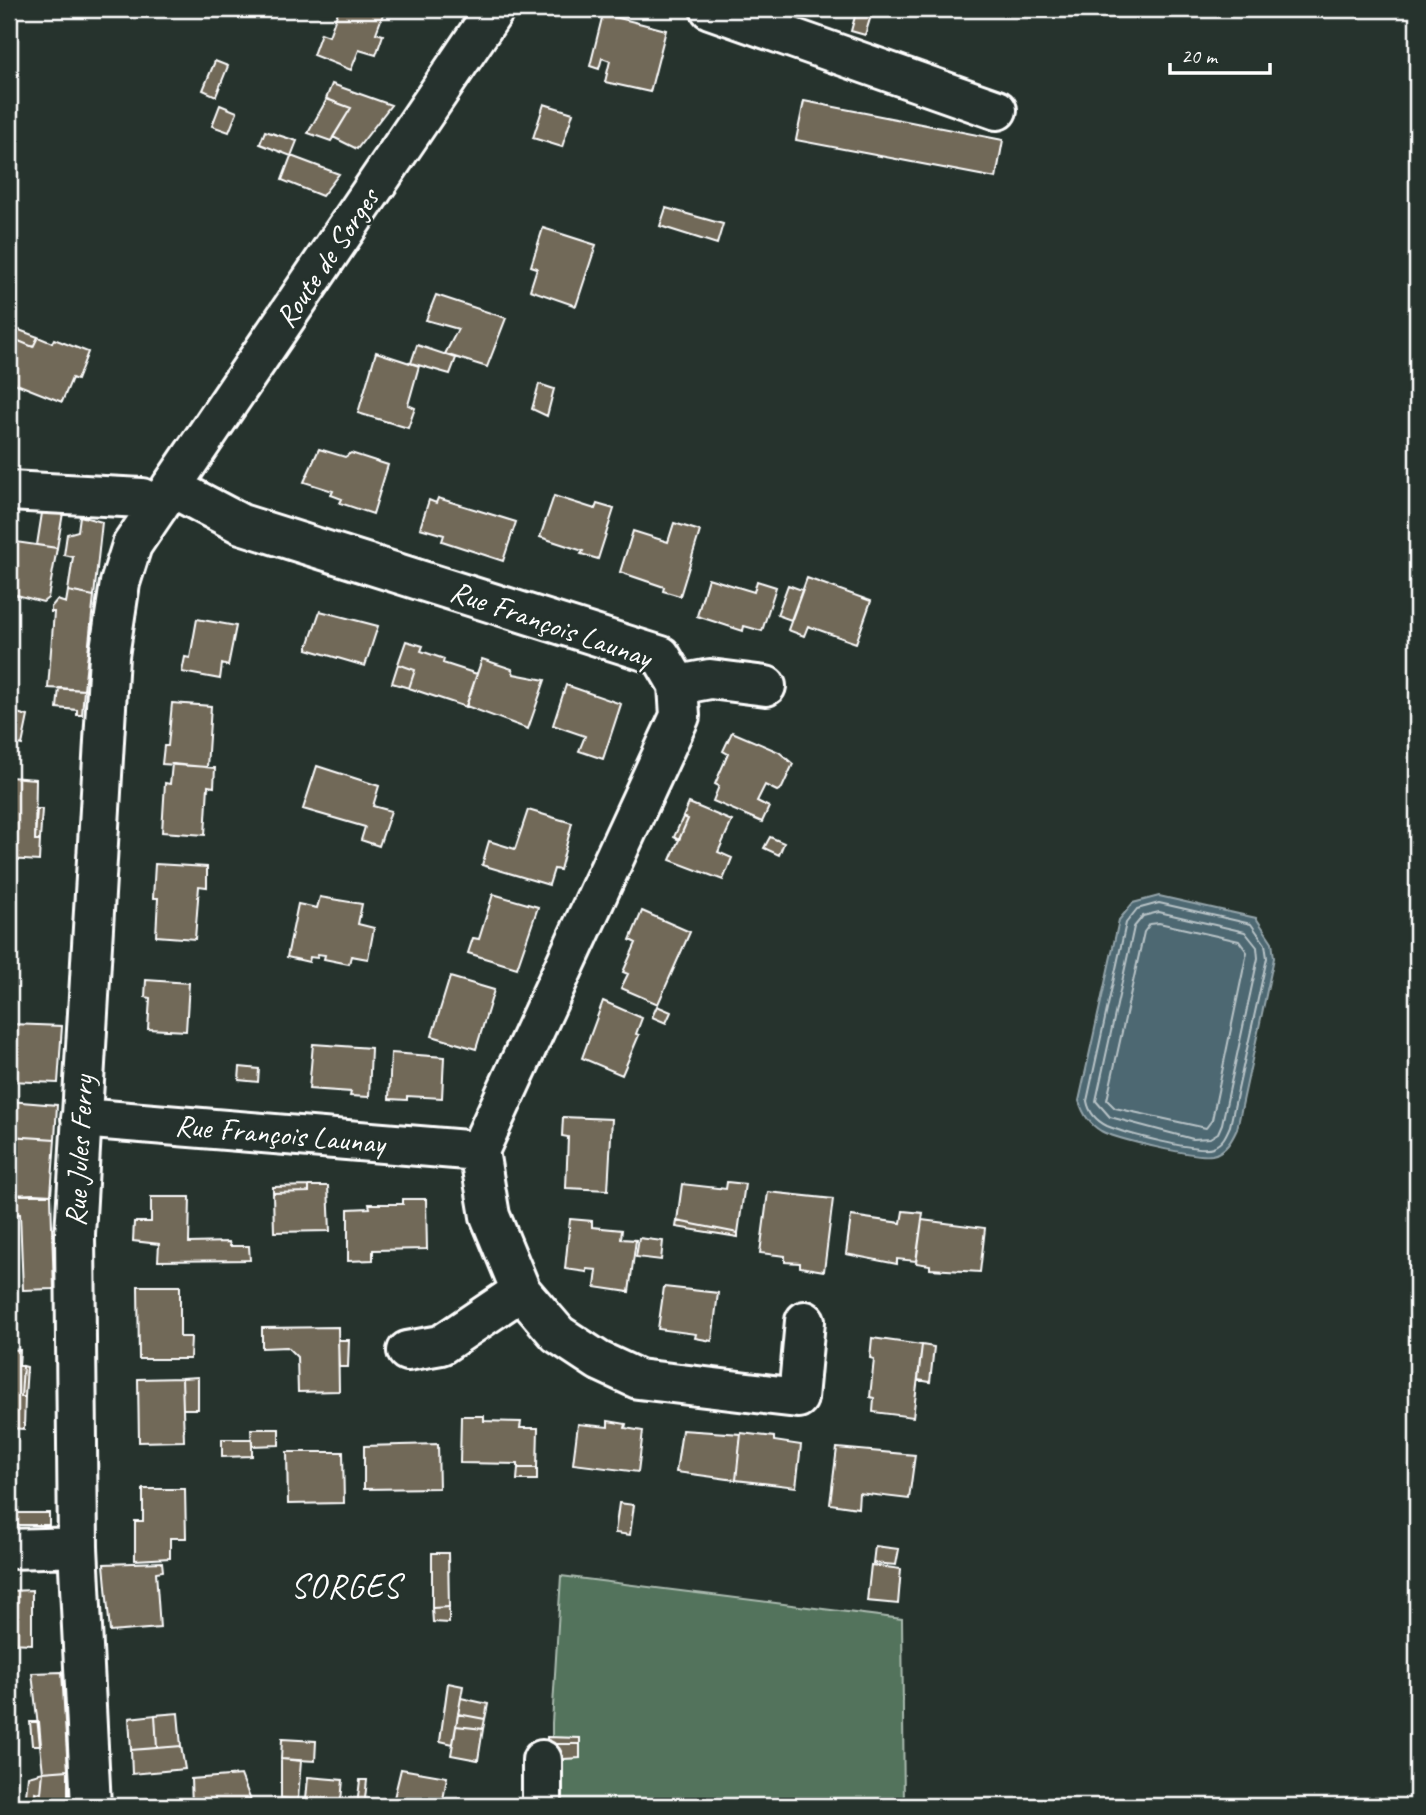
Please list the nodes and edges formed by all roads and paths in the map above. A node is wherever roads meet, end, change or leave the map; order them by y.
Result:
1 (495, 9) edge
2 (710, 9) edge
3 (997, 110) dead end
4 (9, 491) edge
5 (164, 497) junction
6 (678, 685) junction
7 (766, 687) dead end
8 (81, 1118) junction
9 (479, 1151) junction
10 (521, 1291) junction
11 (805, 1321) dead end
12 (407, 1351) dead end
13 (78, 1547) junction
14 (9, 1549) edge
15 (542, 1760) dead end
16 (91, 1806) edge
17 (542, 1806) edge

1 - 5 street, Route de Sorges
2 - 3 street
4 - 5 street, Rue François Launay
5 - 6 street, Rue François Launay
5 - 8 street, Rue Jules Ferry
6 - 7 street
6 - 9 street, Rue François Launay
8 - 9 street, Rue François Launay
8 - 13 street, Rue Jules Ferry
9 - 10 street
10 - 11 street
10 - 12 street
13 - 14 street
13 - 16 street, Rue Jules Ferry
15 - 17 street

